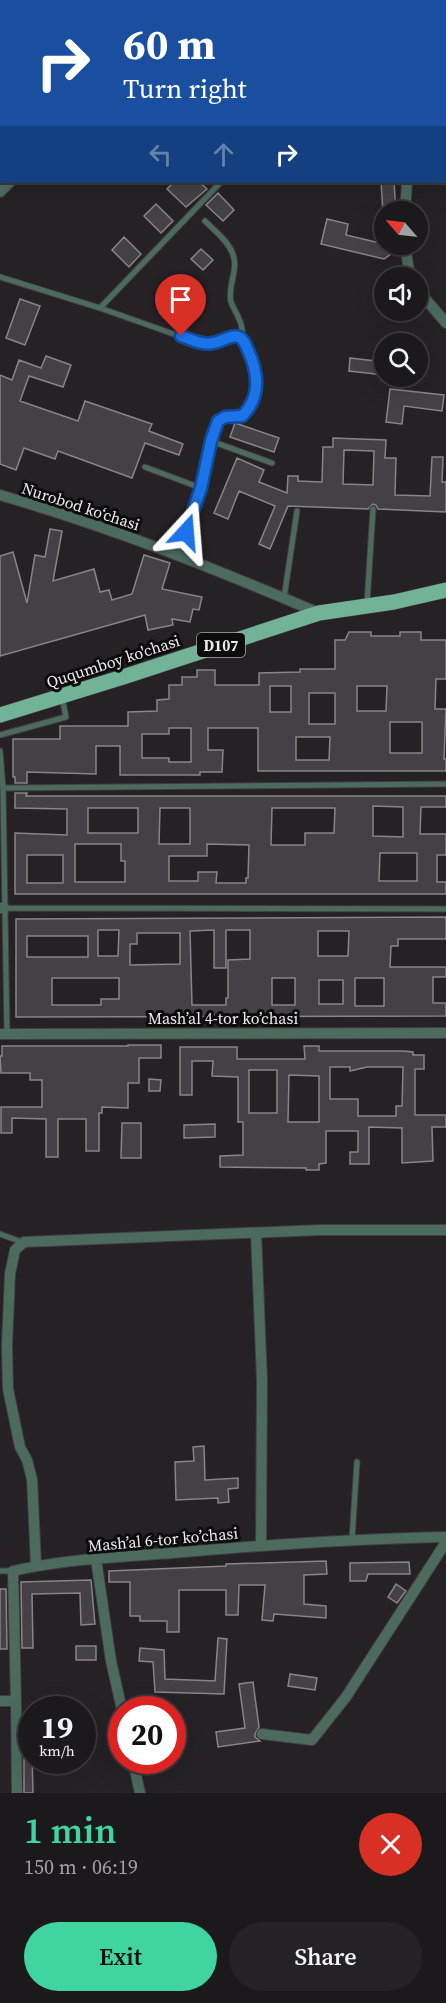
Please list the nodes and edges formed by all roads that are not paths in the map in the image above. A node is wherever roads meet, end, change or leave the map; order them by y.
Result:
1 (220, 183) edge
2 (407, 183) edge
3 (406, 201) edge
4 (205, 221) dead end
5 (0, 277) edge
6 (428, 302) edge
7 (100, 308) junction
8 (446, 323) edge
9 (243, 340) junction
10 (211, 441) junction
11 (272, 463) dead end
12 (145, 467) dead end
13 (201, 488) junction
14 (0, 495) edge
15 (373, 508) dead end
16 (297, 511) dead end
17 (178, 554) junction
18 (446, 590) edge
19 (284, 598) junction
20 (367, 606) junction
21 (319, 613) junction
22 (62, 696) junction
23 (0, 715) edge
24 (0, 735) edge
25 (0, 751) edge
26 (446, 784) edge
27 (3, 788) junction
28 (2, 908) edge
29 (446, 909) edge
30 (446, 1033) edge
31 (4, 1034) edge
32 (446, 1230) edge
33 (256, 1233) junction
34 (0, 1234) edge
35 (24, 1242) junction
36 (357, 1462) dead end
37 (446, 1537) edge
38 (352, 1539) junction
39 (446, 1542) edge
40 (261, 1546) junction
41 (96, 1559) junction
42 (36, 1565) junction
43 (13, 1570) junction
44 (0, 1571) edge
45 (119, 1696) edge
46 (0, 1701) edge
47 (16, 1701) junction
48 (262, 1734) dead end
49 (136, 1774) edge
50 (17, 1793) edge
51 (140, 1793) edge

1 - 7 lane
2 - 3 street
4 - 9 lane
5 - 7 lane
6 - 8 street
7 - 9 lane
9 - 10 lane
10 - 11 lane
10 - 13 lane
12 - 13 lane
13 - 17 lane
14 - 17 street, Nurobod koʻchasi
15 - 20 lane
16 - 19 lane
17 - 19 street, Nurobod koʻchasi
18 - 20 main road, Ququmboy ko'chasi / D107
19 - 21 street, Nurobod koʻchasi
20 - 21 main road, Ququmboy ko'chasi / D107
21 - 22 main road, Ququmboy ko'chasi / D107
22 - 23 main road, Ququmboy ko'chasi / D107
22 - 24 lane
25 - 27 lane
26 - 27 lane
27 - 28 lane
28 - 29 lane
28 - 31 lane
30 - 31 street, Mashʼal 4-tor koʼchasi
32 - 33 street
33 - 35 street
33 - 40 street
34 - 35 lane
35 - 42 street
36 - 38 lane
37 - 38 street, Mashʼal 6-tor koʼchasi
38 - 40 street, Mashʼal 6-tor koʼchasi
39 - 48 street
40 - 41 street, Mashʼal 6-tor koʼchasi
41 - 42 street, Mashʼal 6-tor koʼchasi
41 - 45 street
42 - 43 street, Mashʼal 6-tor koʼchasi
43 - 44 lane
43 - 47 street
46 - 47 street
47 - 50 street
49 - 51 street

